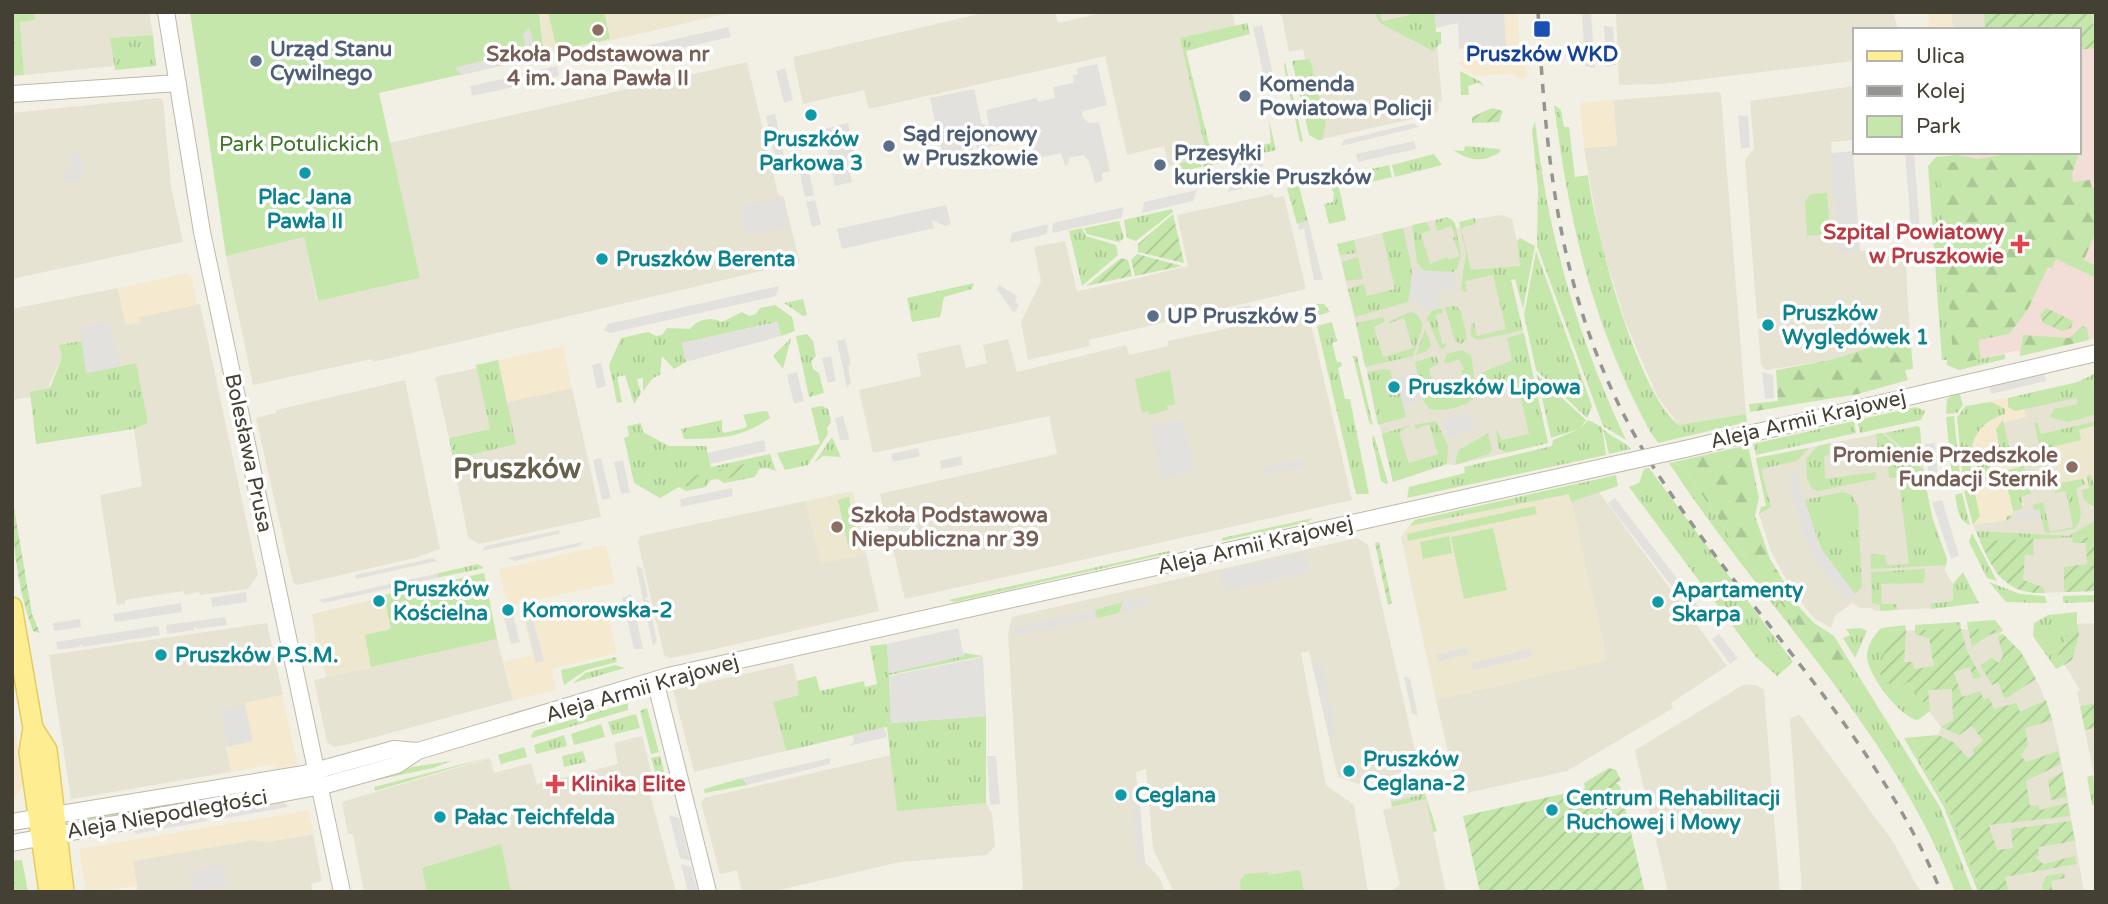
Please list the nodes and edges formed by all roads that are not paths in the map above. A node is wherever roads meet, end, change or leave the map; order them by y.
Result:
1 (166, 12) edge
2 (178, 83) junction
3 (12, 94) edge
4 (2096, 353) edge
5 (12, 607) edge
6 (656, 680) junction
7 (320, 779) junction
8 (12, 822) edge
9 (48, 825) junction
10 (12, 843) edge
11 (48, 892) edge
12 (64, 892) edge
13 (342, 892) edge
14 (708, 892) edge

1 - 2 street, Bolesława Prusa
2 - 3 street
2 - 7 street, Bolesława Prusa
4 - 6 street, Aleja Armii Krajowej, bridge
5 - 9 main road
6 - 7 street, Aleja Armii Krajowej
6 - 14 street
7 - 9 street, Aleja Niepodległości
7 - 13 street, Bolesława Prusa
8 - 9 street, Aleja Niepodległości
9 - 10 street, Aleja Niepodległości
9 - 11 main road
9 - 12 main road

